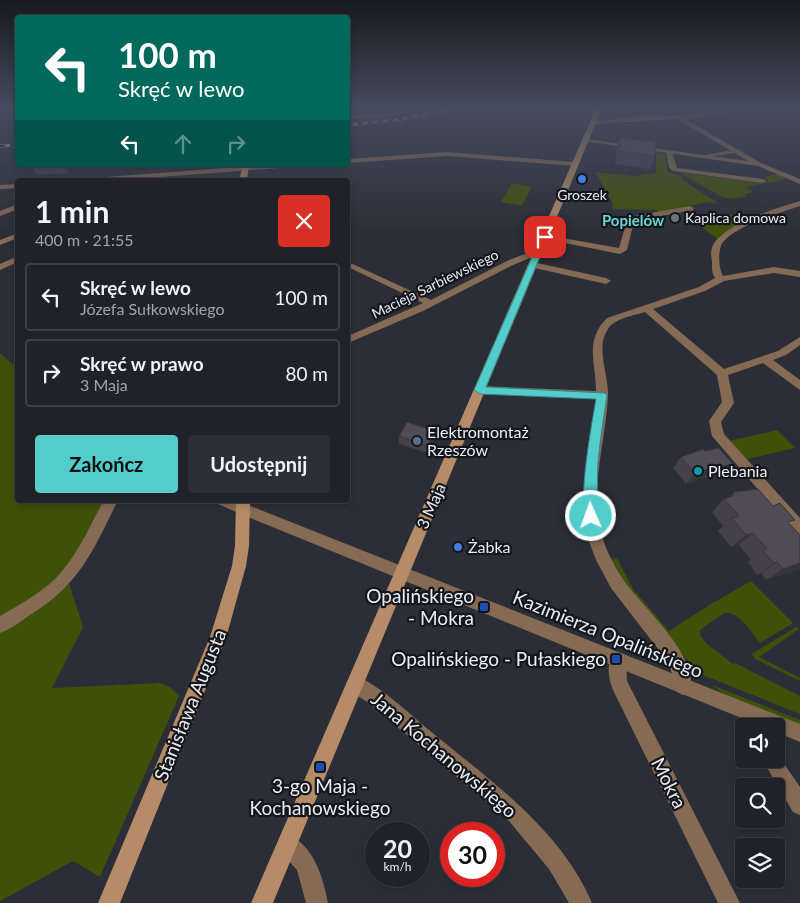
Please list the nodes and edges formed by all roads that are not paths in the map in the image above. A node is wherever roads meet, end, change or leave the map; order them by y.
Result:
1 (582, 150) edge
2 (655, 150) edge
3 (738, 151) joint
4 (669, 152) junction
5 (703, 156) junction
6 (350, 161) edge
7 (575, 164) junction
8 (759, 164) junction
9 (246, 167) edge
10 (114, 178) edge
11 (763, 180) dead end
12 (800, 182) edge
13 (15, 186) edge
14 (0, 187) edge
15 (800, 203) edge
16 (15, 207) edge
17 (690, 208) dead end
18 (0, 214) edge
19 (15, 236) edge
20 (545, 237) junction
21 (0, 243) edge
22 (15, 260) edge
23 (534, 261) junction
24 (0, 267) edge
25 (350, 268) edge
26 (800, 274) edge
27 (721, 279) junction
28 (606, 281) dead end
29 (430, 303) junction
30 (645, 307) junction
31 (350, 339) edge
32 (800, 340) edge
33 (765, 359) junction
34 (722, 373) junction
35 (800, 386) edge
36 (480, 390) junction
37 (602, 395) junction
38 (109, 503) edge
39 (243, 505) edge
40 (800, 528) edge
41 (400, 574) junction
42 (0, 625) edge
43 (618, 660) junction
44 (355, 684) junction
45 (684, 686) junction
46 (748, 718) edge
47 (785, 730) edge
48 (800, 734) edge
49 (777, 768) edge
50 (800, 806) edge
51 (287, 844) junction
52 (108, 903) edge
53 (262, 903) edge
54 (317, 903) edge
55 (581, 903) edge
56 (729, 903) edge

1 - 7 main road, 3 Maja
2 - 4 street
3 - 5 street
3 - 8 street
4 - 5 street
4 - 11 street
5 - 8 street
6 - 7 street
7 - 20 main road, 3 Maja
8 - 12 street
9 - 10 street
13 - 14 street
15 - 27 street
16 - 18 street
17 - 20 street
19 - 21 street
20 - 23 main road, 3 Maja
22 - 24 street
23 - 28 street
23 - 29 street, Macieja Sarbiewskiego
23 - 36 main road, 3 Maja
25 - 29 street
26 - 27 street
27 - 30 street
29 - 31 street, Macieja Sarbiewskiego
30 - 34 street
30 - 37 street
32 - 33 street
33 - 34 street
33 - 35 street
34 - 40 street
36 - 37 street
36 - 41 main road, 3 Maja
37 - 45 street
38 - 42 street
39 - 41 street, Kazimierza Opalińskiego
39 - 52 main road, Stanisława Augusta
41 - 43 street, Kazimierza Opalińskiego
41 - 44 main road, 3 Maja
43 - 45 street, Kazimierza Opalińskiego
43 - 56 street, Mokra
44 - 51 main road, 3 Maja
44 - 55 street, Jana Kochanowskiego
45 - 46 street, Kazimierza Opalińskiego
47 - 48 street, Kazimierza Opalińskiego
49 - 50 street
51 - 53 main road, 3 Maja
51 - 54 street

